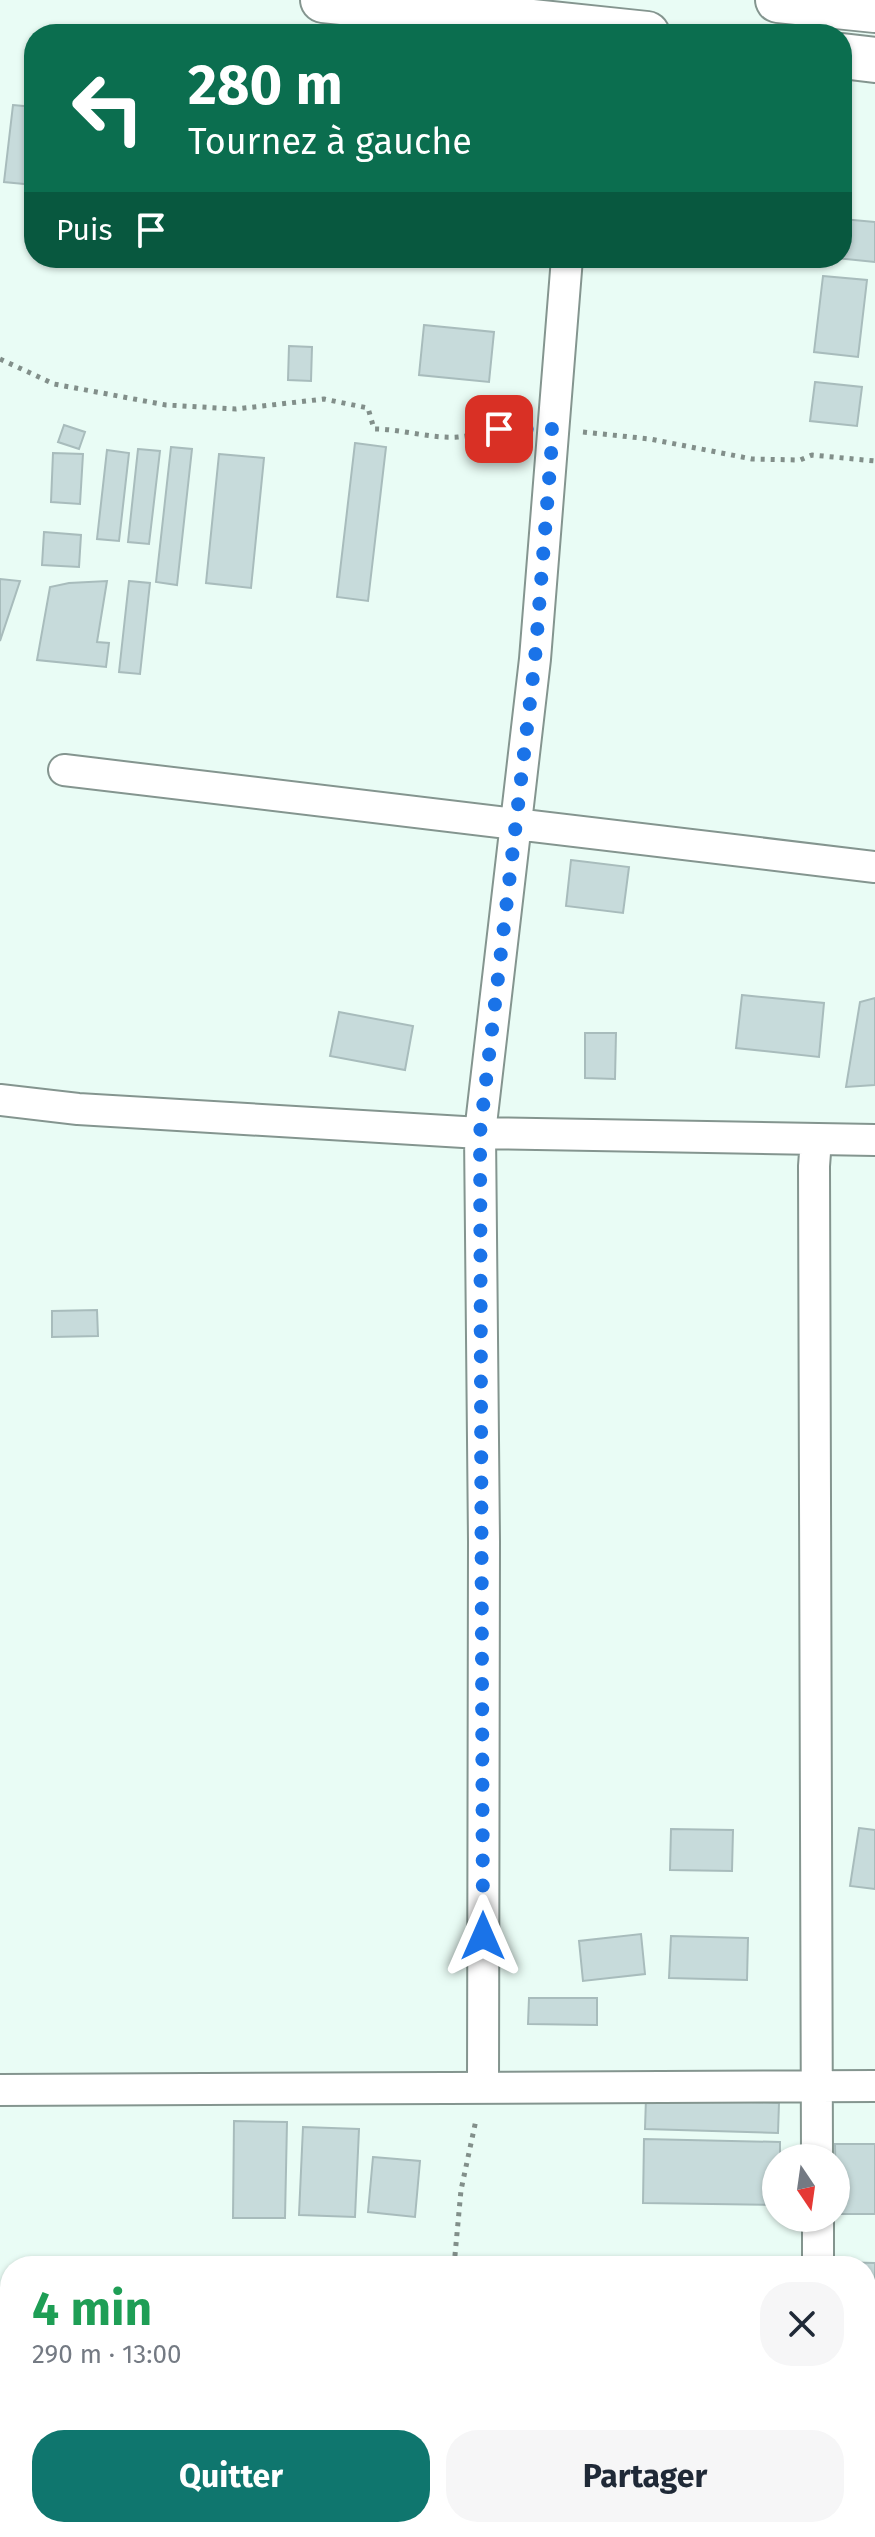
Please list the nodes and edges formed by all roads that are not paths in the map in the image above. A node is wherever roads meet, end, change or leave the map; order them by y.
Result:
1 (323, 0) edge
2 (778, 0) edge
3 (827, 3) edge
4 (875, 10) edge
5 (533, 24) edge
6 (852, 57) edge
7 (875, 60) edge
8 (566, 268) edge
9 (64, 770) dead end
10 (515, 825) junction
11 (875, 867) edge
12 (0, 1100) edge
13 (480, 1133) junction
14 (816, 1139) junction
15 (875, 1140) edge
16 (875, 2086) edge
17 (817, 2087) junction
18 (483, 2088) junction
19 (0, 2090) edge
20 (817, 2144) edge
21 (818, 2232) edge
22 (818, 2256) edge

1 - 5 highway
2 - 3 highway
3 - 4 highway
6 - 7 highway
8 - 10 street
9 - 10 street
10 - 11 street
10 - 13 street
12 - 13 street
13 - 14 street
13 - 18 street
14 - 15 street
14 - 17 street
16 - 17 street
17 - 18 street
17 - 20 street
18 - 19 street
21 - 22 street

